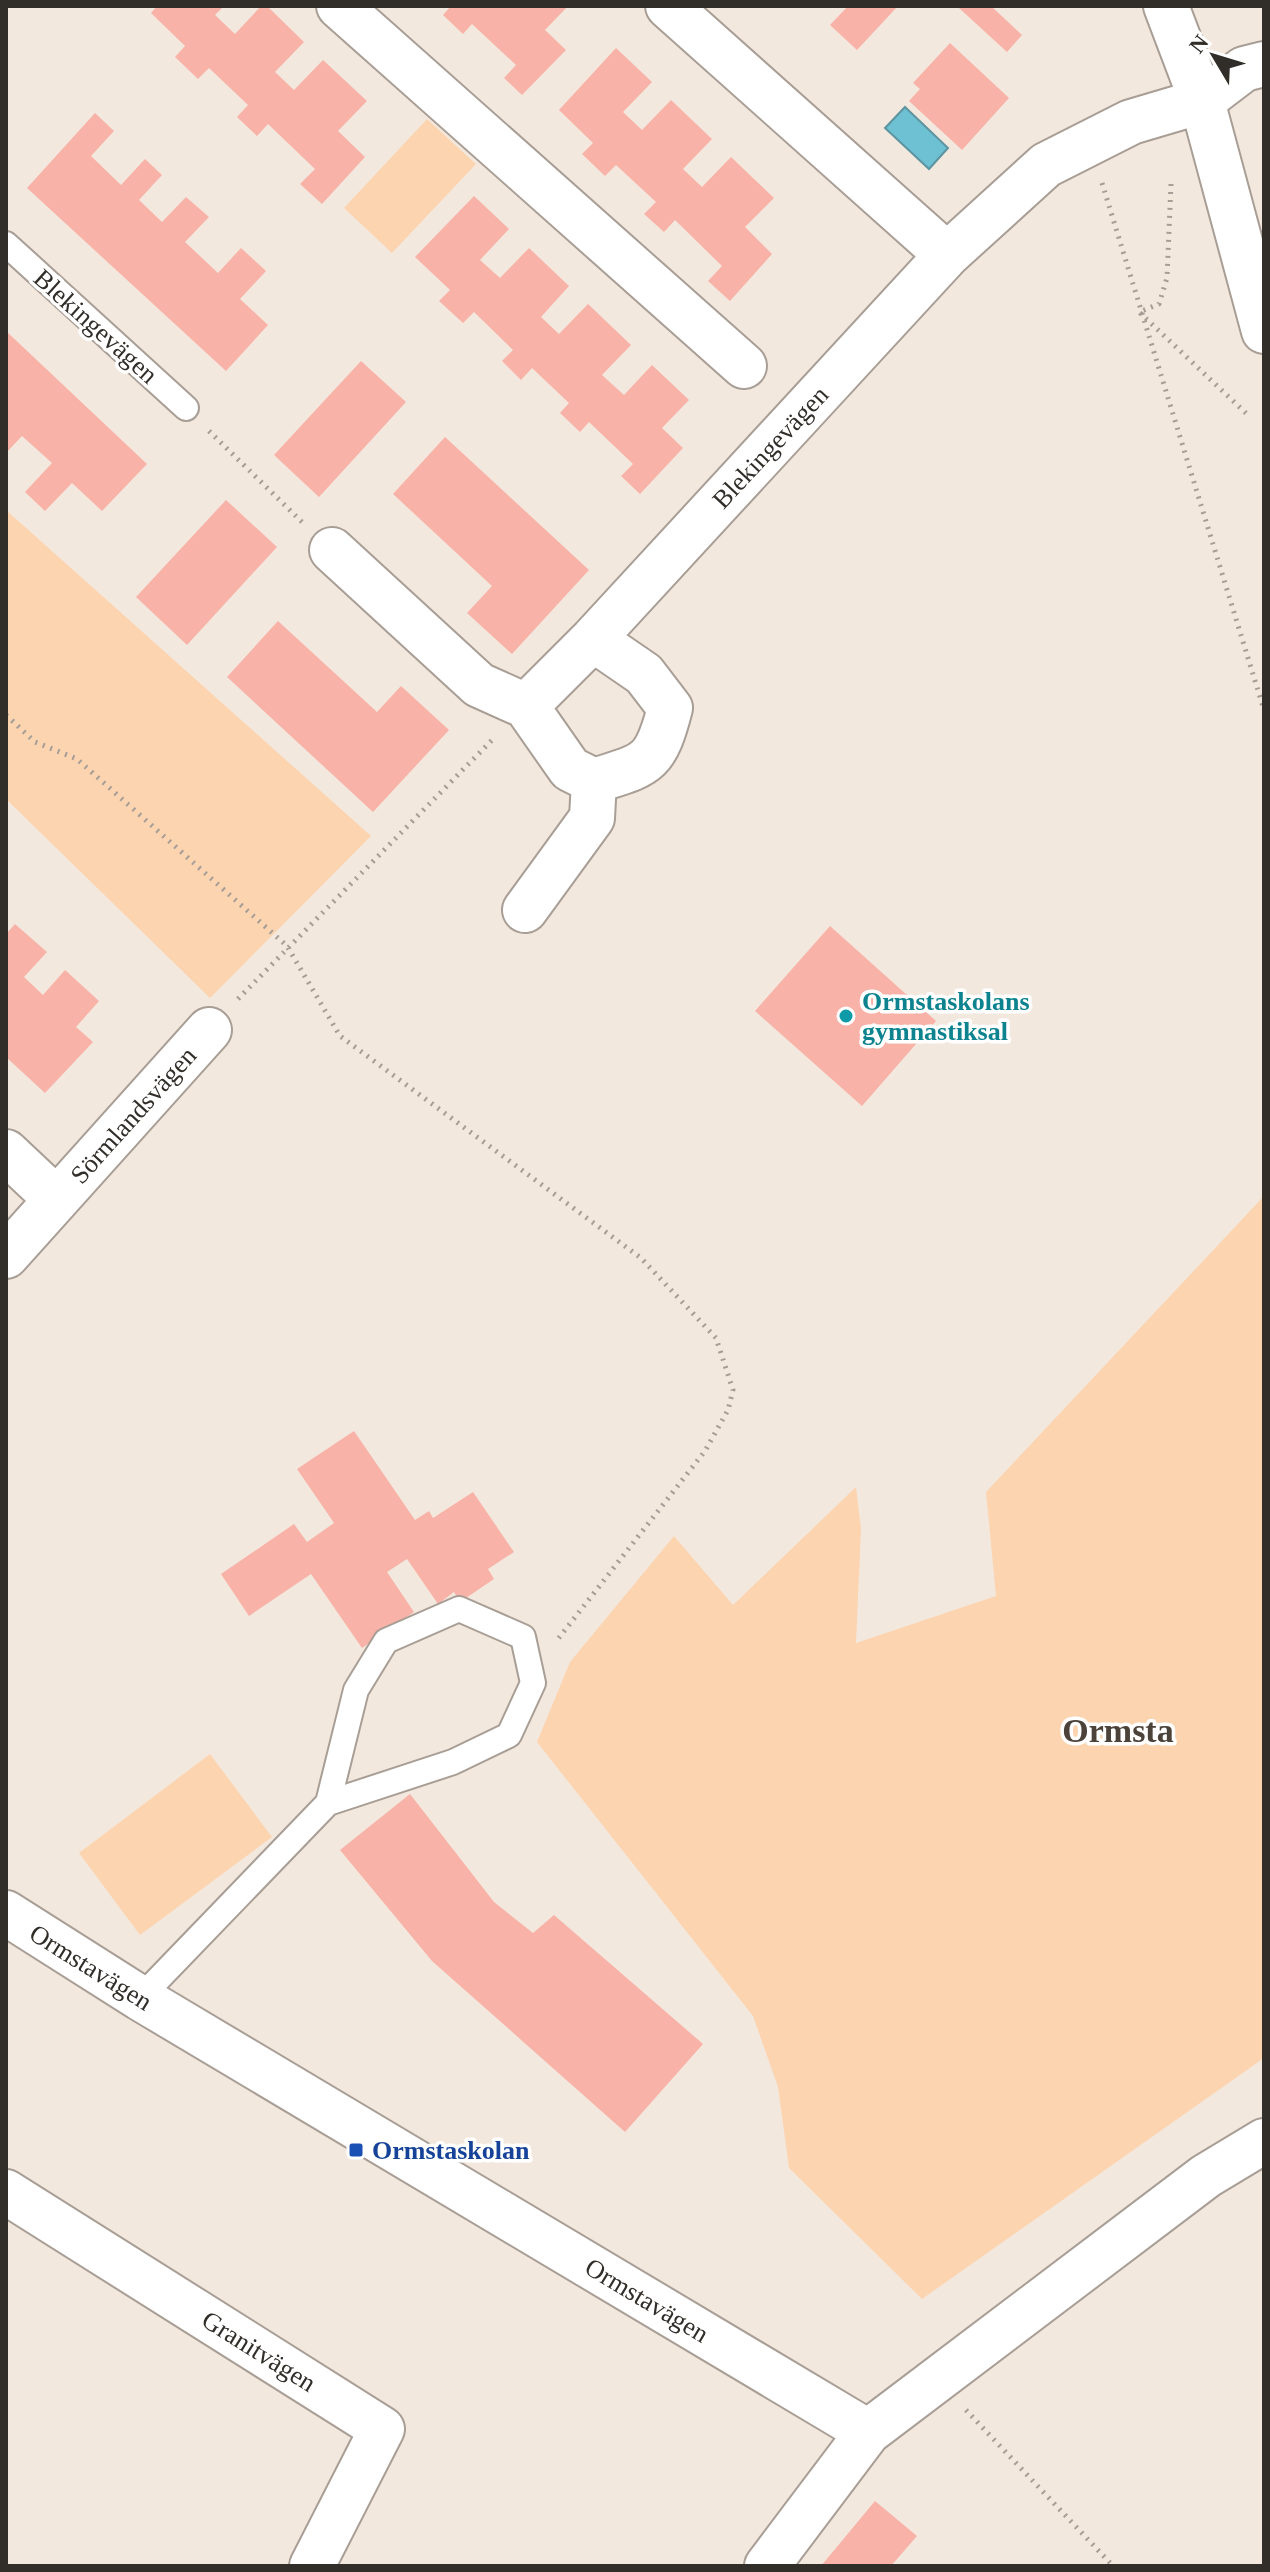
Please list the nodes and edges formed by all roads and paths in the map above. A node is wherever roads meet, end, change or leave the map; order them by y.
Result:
1 (339, 6) edge
2 (668, 6) edge
3 (1166, 6) edge
4 (1264, 64) edge
5 (1202, 101) junction
6 (1090, 142) junction
7 (1171, 184) dead end
8 (6, 244) edge
9 (947, 255) junction
10 (1139, 312) junction
11 (1264, 331) edge
12 (744, 366) dead end
13 (186, 408) joint
14 (1249, 416) dead end
15 (332, 550) joint
16 (593, 639) junction
17 (526, 706) junction
18 (1264, 710) edge
19 (6, 715) edge
20 (594, 781) junction
21 (525, 910) dead end
22 (287, 946) junction
23 (209, 1030) joint
24 (6, 1152) edge
25 (56, 1199) junction
26 (6, 1256) edge
27 (530, 1673) junction
28 (328, 1803) junction
29 (6, 1913) edge
30 (140, 1998) junction
31 (1264, 2141) edge
32 (6, 2192) edge
33 (938, 2380) junction
34 (868, 2432) junction
35 (312, 2566) edge
36 (767, 2566) edge
37 (1113, 2566) edge

1 - 12 street
2 - 9 street
3 - 5 street
4 - 5 street
5 - 6 street, Blekingevägen
5 - 11 street
6 - 9 street, Blekingevägen
6 - 10 path
7 - 10 path
8 - 13 lane, Blekingevägen
9 - 16 street, Blekingevägen
10 - 14 path
10 - 18 path
13 - 15 path
15 - 17 street
16 - 17 street, Blekingevägen
16 - 20 street
17 - 20 street
17 - 22 path
19 - 22 path
20 - 21 street
22 - 23 path
22 - 27 path
23 - 25 street, Sörmlandsvägen
24 - 25 street, Sörmlandsvägen
25 - 26 street, Sörmlandsvägen
27 - 28 lane
27 - 28 lane
28 - 30 lane
29 - 30 street, Ormstavägen
30 - 34 street, Ormstavägen
31 - 33 street
32 - 35 street, Granitvägen
33 - 34 street
33 - 37 path
34 - 36 street

